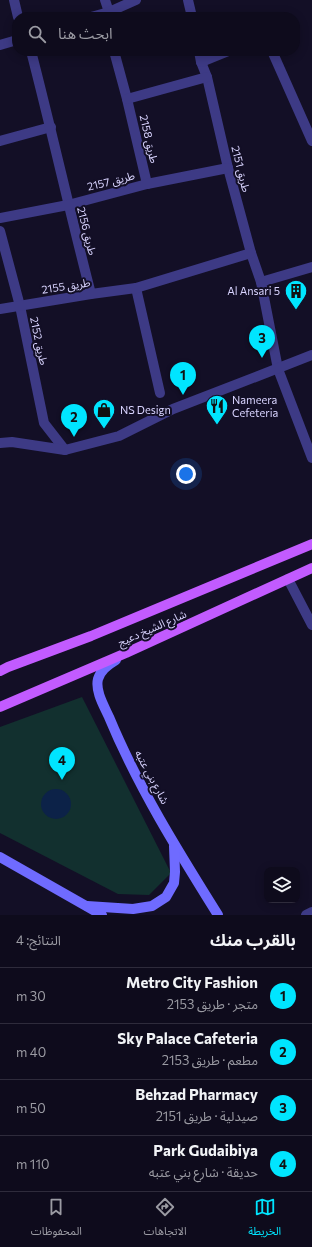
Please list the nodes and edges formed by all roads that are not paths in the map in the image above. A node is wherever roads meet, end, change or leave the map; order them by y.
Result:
1 (14, 0) edge
2 (105, 0) edge
3 (136, 0) edge
4 (188, 0) edge
5 (17, 12) edge
6 (106, 12) edge
7 (110, 12) edge
8 (191, 12) edge
9 (12, 41) edge
10 (0, 45) edge
11 (32, 56) edge
12 (115, 56) edge
13 (200, 56) edge
14 (216, 56) edge
15 (274, 56) edge
16 (201, 62) junction
17 (207, 77) junction
18 (127, 99) junction
19 (51, 127) junction
20 (0, 141) edge
21 (312, 141) edge
22 (228, 168) junction
23 (147, 184) junction
24 (68, 205) junction
25 (0, 218) edge
26 (0, 231) edge
27 (252, 253) junction
28 (312, 267) edge
29 (261, 282) junction
30 (136, 288) junction
31 (91, 294) junction
32 (20, 306) junction
33 (0, 309) edge
34 (312, 355) edge
35 (278, 369) junction
36 (160, 393) dead end
37 (0, 443) edge
38 (65, 450) junction
39 (312, 458) edge
40 (312, 544) edge
41 (312, 568) edge
42 (288, 579) junction
43 (312, 625) edge
44 (126, 653) junction
45 (3, 669) edge
46 (0, 707) edge
47 (174, 844) junction
48 (0, 857) edge
49 (87, 906) junction
50 (312, 912) edge
51 (102, 915) edge
52 (218, 915) edge
53 (306, 915) edge

1 - 5 street
2 - 6 street
3 - 7 street
4 - 8 street
9 - 10 street
11 - 19 street, طريق 2156
12 - 18 street, طريق 2158
13 - 16 street, طريق 2151
14 - 16 street
15 - 21 street
16 - 17 street, طريق 2151
17 - 18 street
17 - 22 street, طريق 2151
18 - 23 street, طريق 2158
19 - 20 street
19 - 24 street, طريق 2156
22 - 23 street, طريق 2157
22 - 27 street, طريق 2151
23 - 24 street, طريق 2157
24 - 25 street, طريق 2157
24 - 31 street, طريق 2156
26 - 32 street, طريق 2152
27 - 29 street, طريق 2151
27 - 30 street, طريق 2155
28 - 29 street
29 - 35 street, طريق 2151
30 - 31 street, طريق 2155
30 - 36 street
31 - 32 street, طريق 2155
32 - 33 street, طريق 2155
32 - 38 street, طريق 2152
34 - 35 street
35 - 38 street
35 - 39 street, طريق 2151
37 - 38 street
40 - 45 main road, شارع الشيخ دعيج
41 - 42 main road, شارع الشيخ دعيج
42 - 43 street
42 - 44 main road, شارع الشيخ دعيج
44 - 46 main road, شارع الشيخ دعيج
44 - 47 main road, شارع بني عتبه
47 - 49 main road
47 - 52 main road, شارع بني عتبه
48 - 49 main road
49 - 51 main road
50 - 53 street

